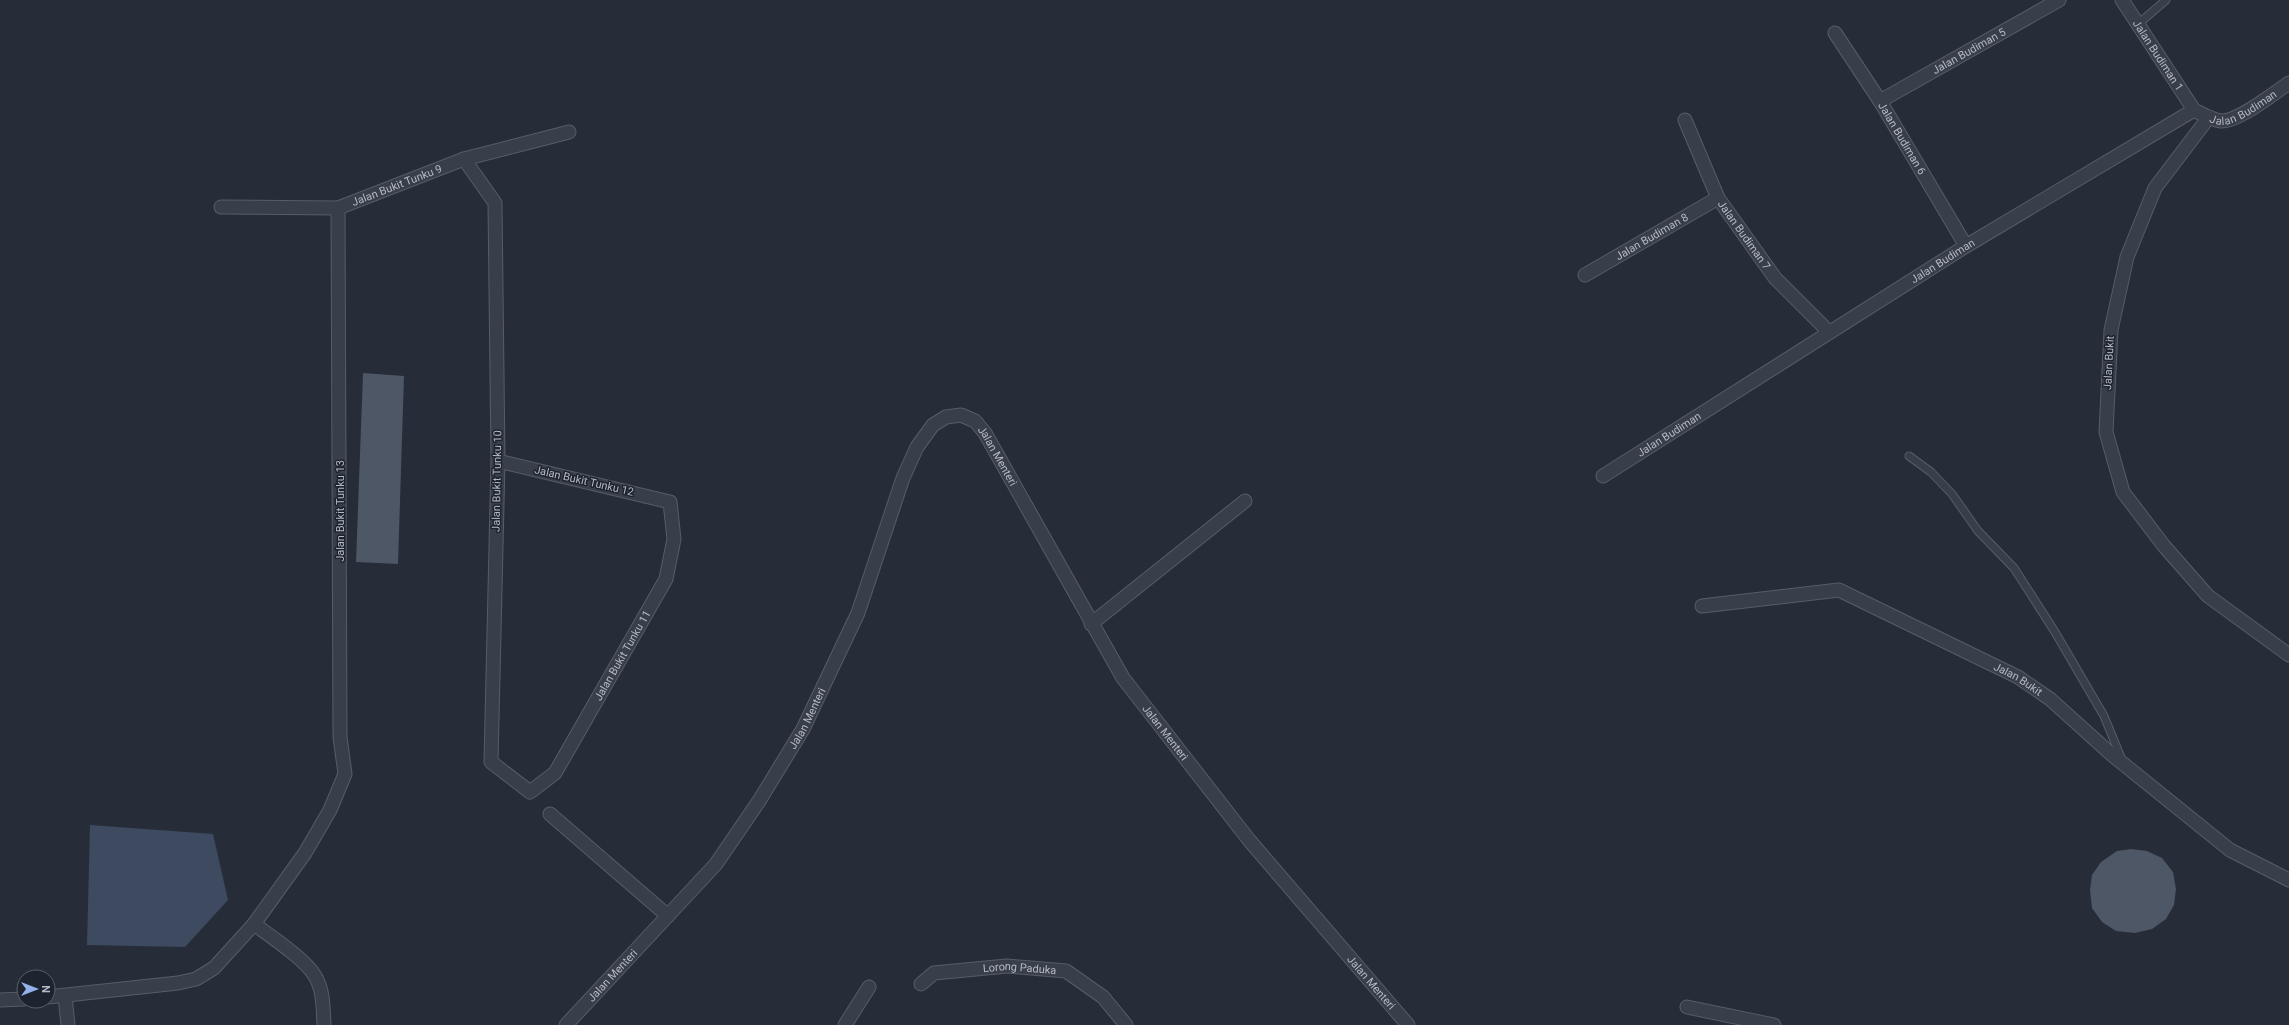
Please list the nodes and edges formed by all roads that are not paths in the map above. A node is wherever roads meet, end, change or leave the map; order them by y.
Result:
1 (2059, 0) edge
2 (2122, 0) edge
3 (2166, 0) edge
4 (2136, 25) junction
5 (1835, 32) dead end
6 (2289, 83) edge
7 (1880, 102) junction
8 (2194, 110) junction
9 (2209, 117) junction
10 (1685, 120) dead end
11 (569, 132) dead end
12 (464, 159) junction
13 (1718, 198) junction
14 (221, 207) dead end
15 (338, 208) junction
16 (1966, 246) junction
17 (1584, 275) dead end
18 (1829, 332) junction
19 (1909, 456) dead end
20 (498, 461) junction
21 (1603, 476) dead end
22 (1246, 501) dead end
23 (670, 502) joint
24 (1702, 606) dead end
25 (1091, 624) junction
26 (2289, 655) edge
27 (2124, 764) junction
28 (530, 792) joint
29 (550, 814) dead end
30 (2289, 880) edge
31 (668, 916) junction
32 (254, 924) junction
33 (921, 984) dead end
34 (869, 987) dead end
35 (65, 996) junction
36 (56, 997) edge
37 (16, 999) edge
38 (0, 1000) edge
39 (1687, 1007) dead end
40 (68, 1025) edge
41 (324, 1025) edge
42 (566, 1025) edge
43 (846, 1025) edge
44 (1126, 1025) edge
45 (1408, 1025) edge
46 (1774, 1025) edge

1 - 7 street, Jalan Budiman 5
2 - 4 street, Jalan Budiman 1
3 - 4 lane
4 - 8 street, Jalan Budiman 1
5 - 7 street, Jalan Budiman 6
6 - 9 street, Jalan Budiman
7 - 16 street, Jalan Budiman 6
8 - 9 street, Jalan Budiman
8 - 16 street, Jalan Budiman
9 - 26 street, Jalan Bukit
10 - 13 street, Jalan Budiman 7
11 - 12 street, Jalan Bukit Tunku 9
12 - 15 street, Jalan Bukit Tunku 9
12 - 20 street, Jalan Bukit Tunku 10
13 - 17 street, Jalan Budiman 8
13 - 18 street, Jalan Budiman 7
14 - 15 street, Jalan Bukit Tunku 9
15 - 32 street, Jalan Bukit Tunku 13
16 - 18 street, Jalan Budiman
18 - 21 street, Jalan Budiman
19 - 27 lane
20 - 23 street, Jalan Bukit Tunku 12
20 - 28 street, Jalan Bukit Tunku 10
22 - 25 street
23 - 28 street, Jalan Bukit Tunku 11
24 - 27 street, Jalan Bukit
25 - 31 street, Jalan Menteri
25 - 45 street, Jalan Menteri
27 - 30 street, Jalan Bukit
29 - 31 street
31 - 42 street, Jalan Menteri
32 - 35 street, Jalan Bukit Tunku 13
32 - 41 street
33 - 44 street, Lorong Paduka
34 - 43 street
35 - 36 street, Jalan Bukit Tunku 13
35 - 40 street
37 - 38 street
39 - 46 street

